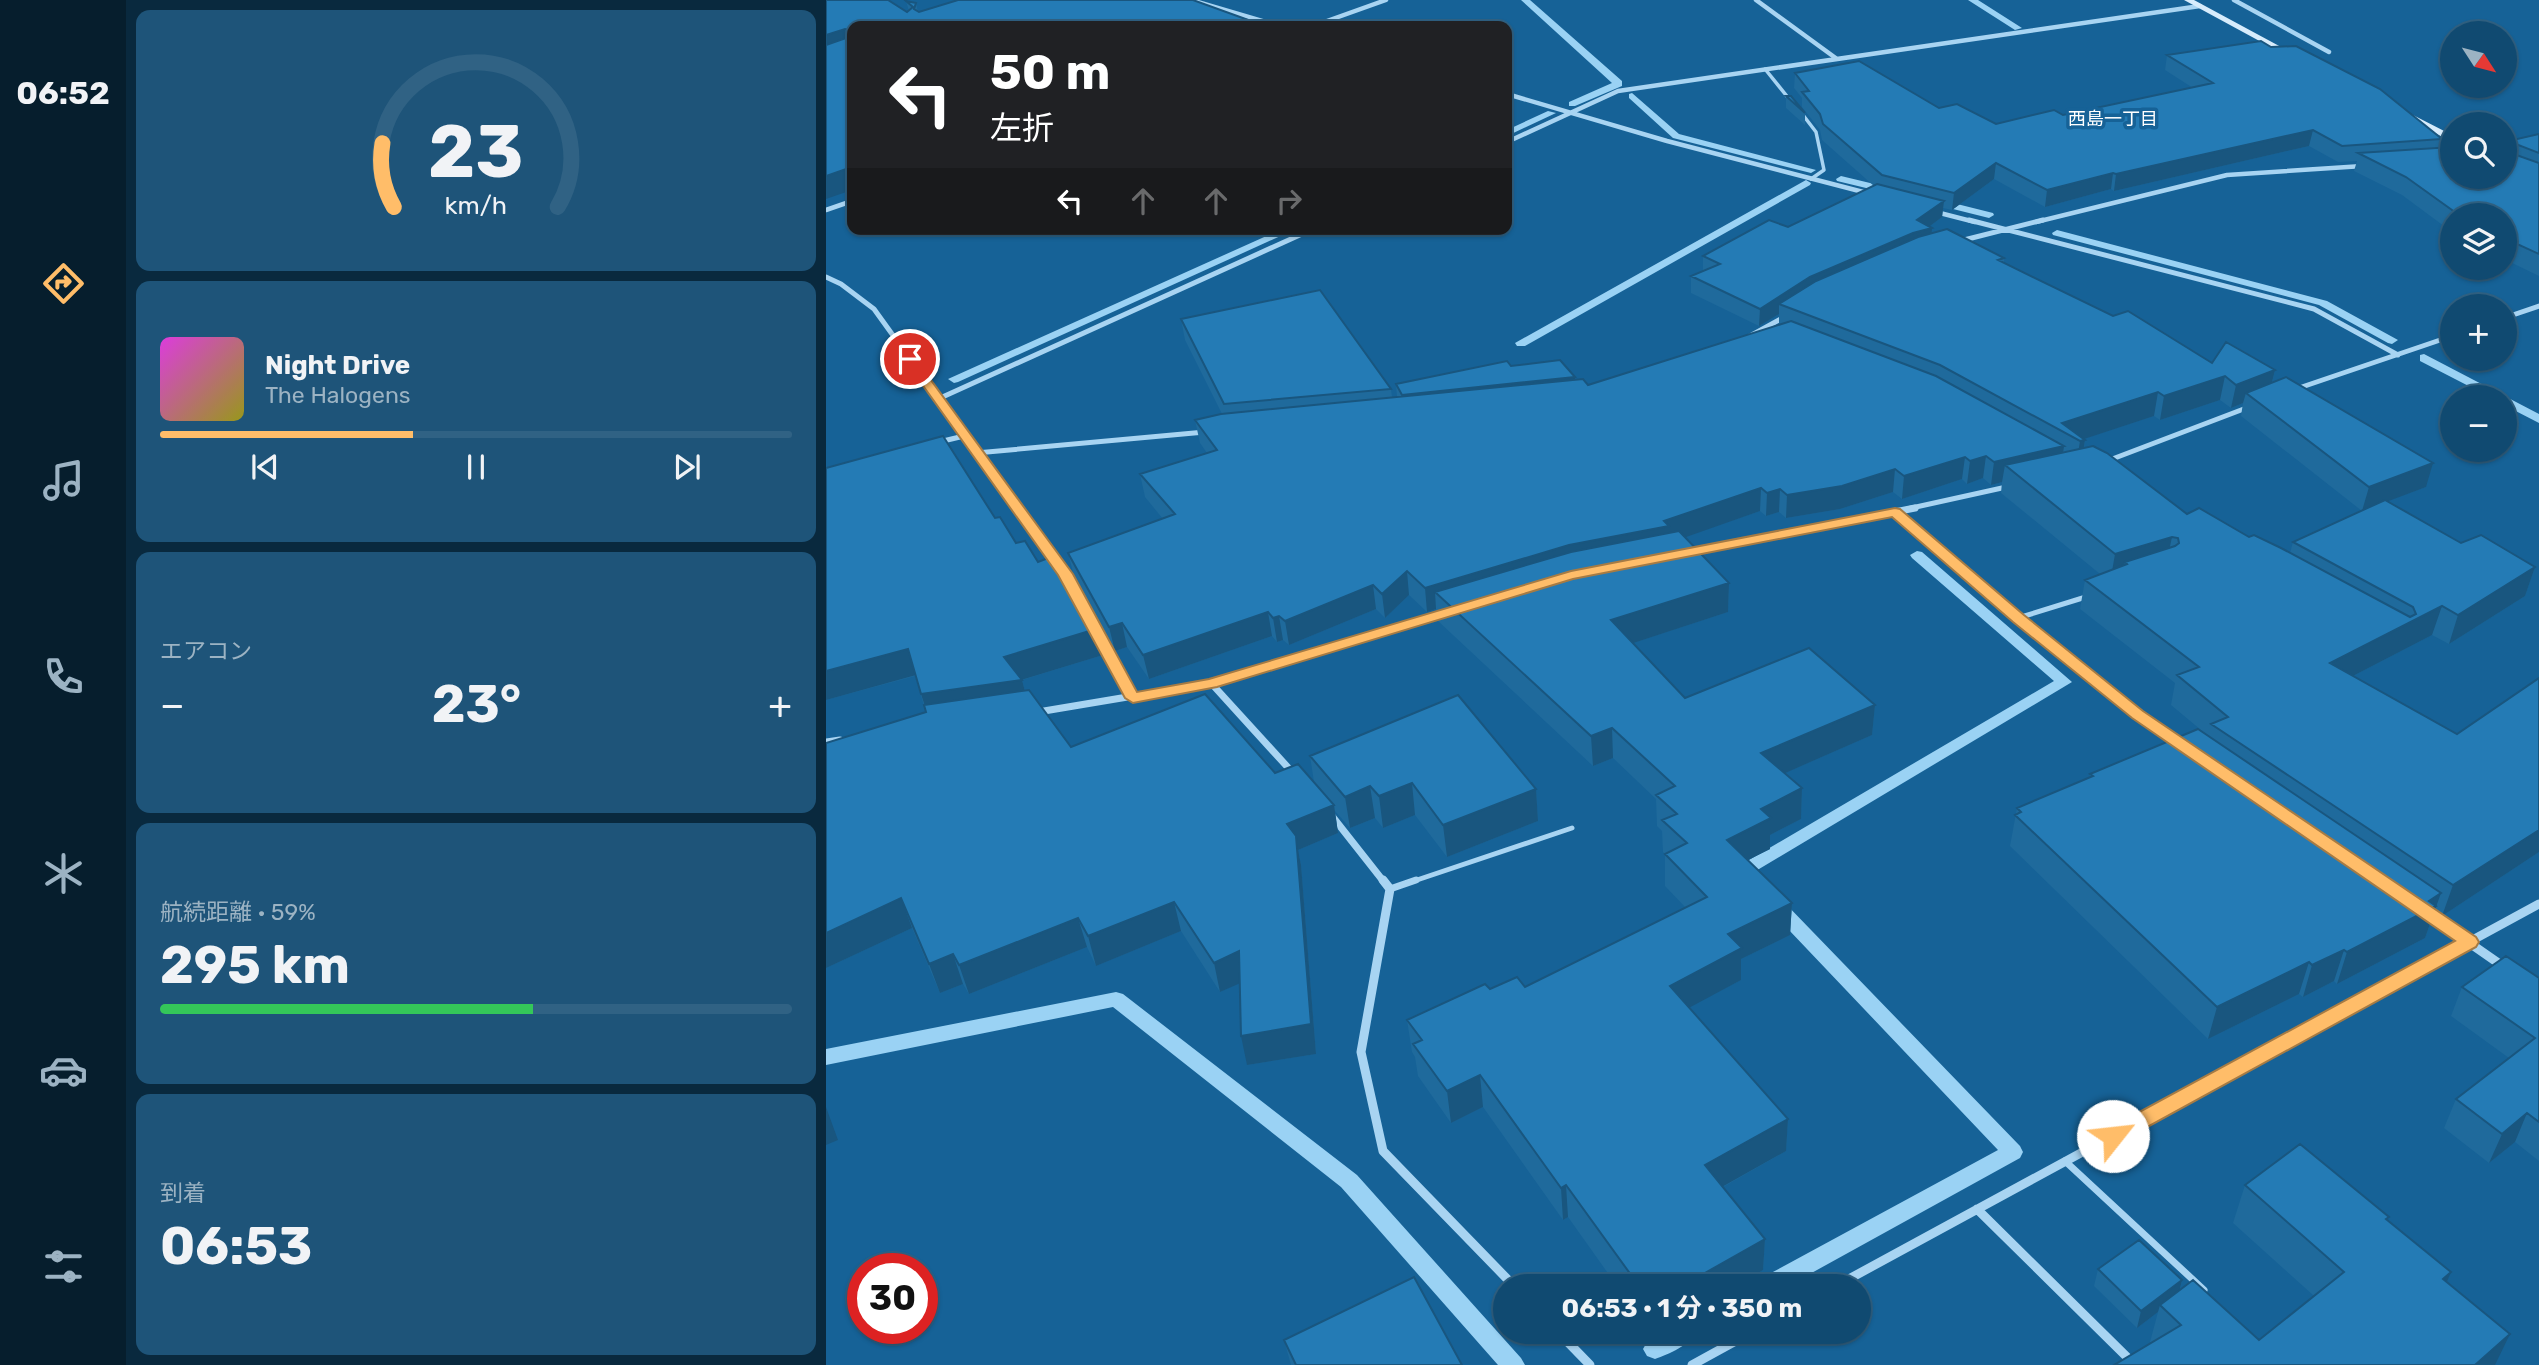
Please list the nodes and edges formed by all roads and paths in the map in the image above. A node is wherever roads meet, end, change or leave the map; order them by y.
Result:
1 (1191, 0) edge
2 (1386, 0) edge
3 (1756, 0) edge
4 (2188, 0) edge
5 (2234, 0) edge
6 (2200, 6) junction
7 (1262, 21) edge
8 (1327, 21) edge
9 (2329, 52) dead end
10 (2296, 57) edge
11 (1837, 59) junction
12 (1765, 69) junction
13 (1512, 95) edge
14 (1791, 101) edge
15 (1799, 111) edge
16 (1571, 113) junction
17 (2404, 114) edge
18 (2440, 133) edge
19 (1512, 140) edge
20 (2374, 166) edge
21 (1811, 179) junction
22 (1875, 195) edge
23 (847, 203) edge
24 (1926, 209) edge
25 (826, 210) edge
26 (2003, 229) junction
27 (1300, 235) edge
28 (1952, 244) edge
29 (826, 277) edge
30 (2539, 306) edge
31 (1789, 313) edge
32 (2517, 314) edge
33 (1767, 328) junction
34 (1780, 333) edge
35 (1745, 338) edge
36 (2440, 340) edge
37 (2398, 355) junction
38 (2288, 392) edge
39 (938, 399) junction
40 (2251, 406) edge
41 (1209, 432) edge
42 (964, 436) junction
43 (926, 445) edge
44 (976, 453) junction
45 (2102, 463) edge
46 (2024, 483) edge
47 (1895, 512) junction
48 (1687, 553) edge
49 (1066, 574) edge
50 (2093, 594) edge
51 (1454, 611) edge
52 (2018, 618) junction
53 (1090, 619) edge
54 (1211, 683) junction
55 (1133, 698) junction
56 (1026, 713) edge
57 (853, 738) edge
58 (826, 742) edge
59 (2183, 746) edge
60 (1302, 783) edge
61 (1320, 803) edge
62 (1572, 828) dead end
63 (1390, 889) junction
64 (2412, 903) edge
65 (2539, 904) edge
66 (2469, 942) junction
67 (2509, 971) edge
68 (2065, 1161) junction
69 (1977, 1209) junction
70 (1502, 1274) edge
71 (1858, 1274) edge
72 (2214, 1299) edge
73 (1570, 1344) edge
74 (1731, 1344) edge
75 (1590, 1365) edge
76 (1694, 1365) edge
77 (2135, 1365) edge

1 - 7 street
2 - 8 street
3 - 11 street
4 - 6 main road
5 - 9 street
6 - 10 main road
6 - 11 street
11 - 12 street
12 - 14 lane
12 - 16 street
13 - 16 street
15 - 21 lane
16 - 19 street
16 - 21 street
17 - 18 main road
20 - 26 street
21 - 22 street
23 - 25 street
24 - 26 street
26 - 28 street
26 - 37 street
27 - 39 street
29 - 39 street
30 - 32 street
31 - 33 street
33 - 34 street
33 - 35 street
36 - 37 street
37 - 38 street
39 - 42 street
40 - 45 street
41 - 44 street
42 - 43 street
42 - 44 street
44 - 49 street
46 - 47 street
47 - 48 street
47 - 52 street
50 - 52 lane
51 - 54 street
52 - 59 street
53 - 55 street
54 - 55 street
54 - 60 street
55 - 56 street
57 - 58 street
61 - 63 street
62 - 63 lane
63 - 70 street
64 - 66 street
65 - 66 street
66 - 67 street
66 - 68 street
68 - 69 street
68 - 72 lane
69 - 71 street
69 - 77 street
73 - 75 street
74 - 76 street

